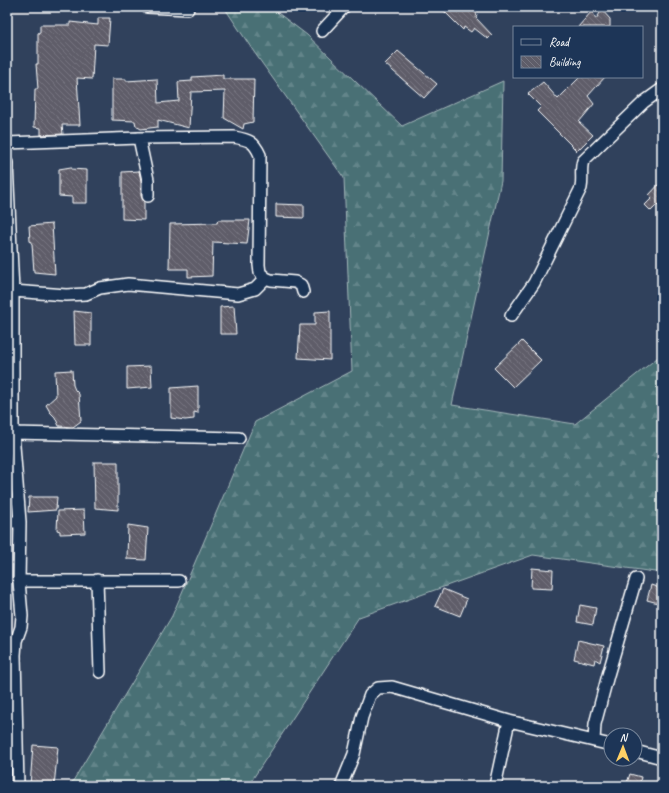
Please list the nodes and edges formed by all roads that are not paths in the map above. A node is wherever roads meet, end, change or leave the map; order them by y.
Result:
1 (147, 7) edge
2 (344, 7) edge
3 (188, 8) dead end
4 (322, 31) dead end
5 (662, 89) edge
6 (139, 138) junction
7 (7, 143) edge
8 (7, 163) edge
9 (148, 196) dead end
10 (266, 278) junction
11 (13, 291) junction
12 (303, 292) dead end
13 (511, 316) dead end
14 (13, 433) junction
15 (239, 438) dead end
16 (7, 522) edge
17 (20, 522) junction
18 (636, 579) dead end
19 (19, 580) junction
20 (98, 580) junction
21 (179, 581) dead end
22 (100, 672) dead end
23 (509, 721) junction
24 (594, 741) junction
25 (603, 743) edge
26 (643, 753) edge
27 (662, 758) edge
28 (18, 786) edge
29 (341, 786) edge
30 (494, 786) edge

1 - 3 street
2 - 4 street
5 - 13 street
6 - 7 street
6 - 9 street
6 - 10 street
8 - 11 street
10 - 11 street
10 - 12 street
11 - 14 street
14 - 15 street
14 - 17 street
16 - 17 street
17 - 19 street
18 - 24 street
19 - 20 street
19 - 28 street
20 - 21 street
20 - 22 street
23 - 24 street
23 - 29 street
23 - 30 street
24 - 25 street
26 - 27 street

